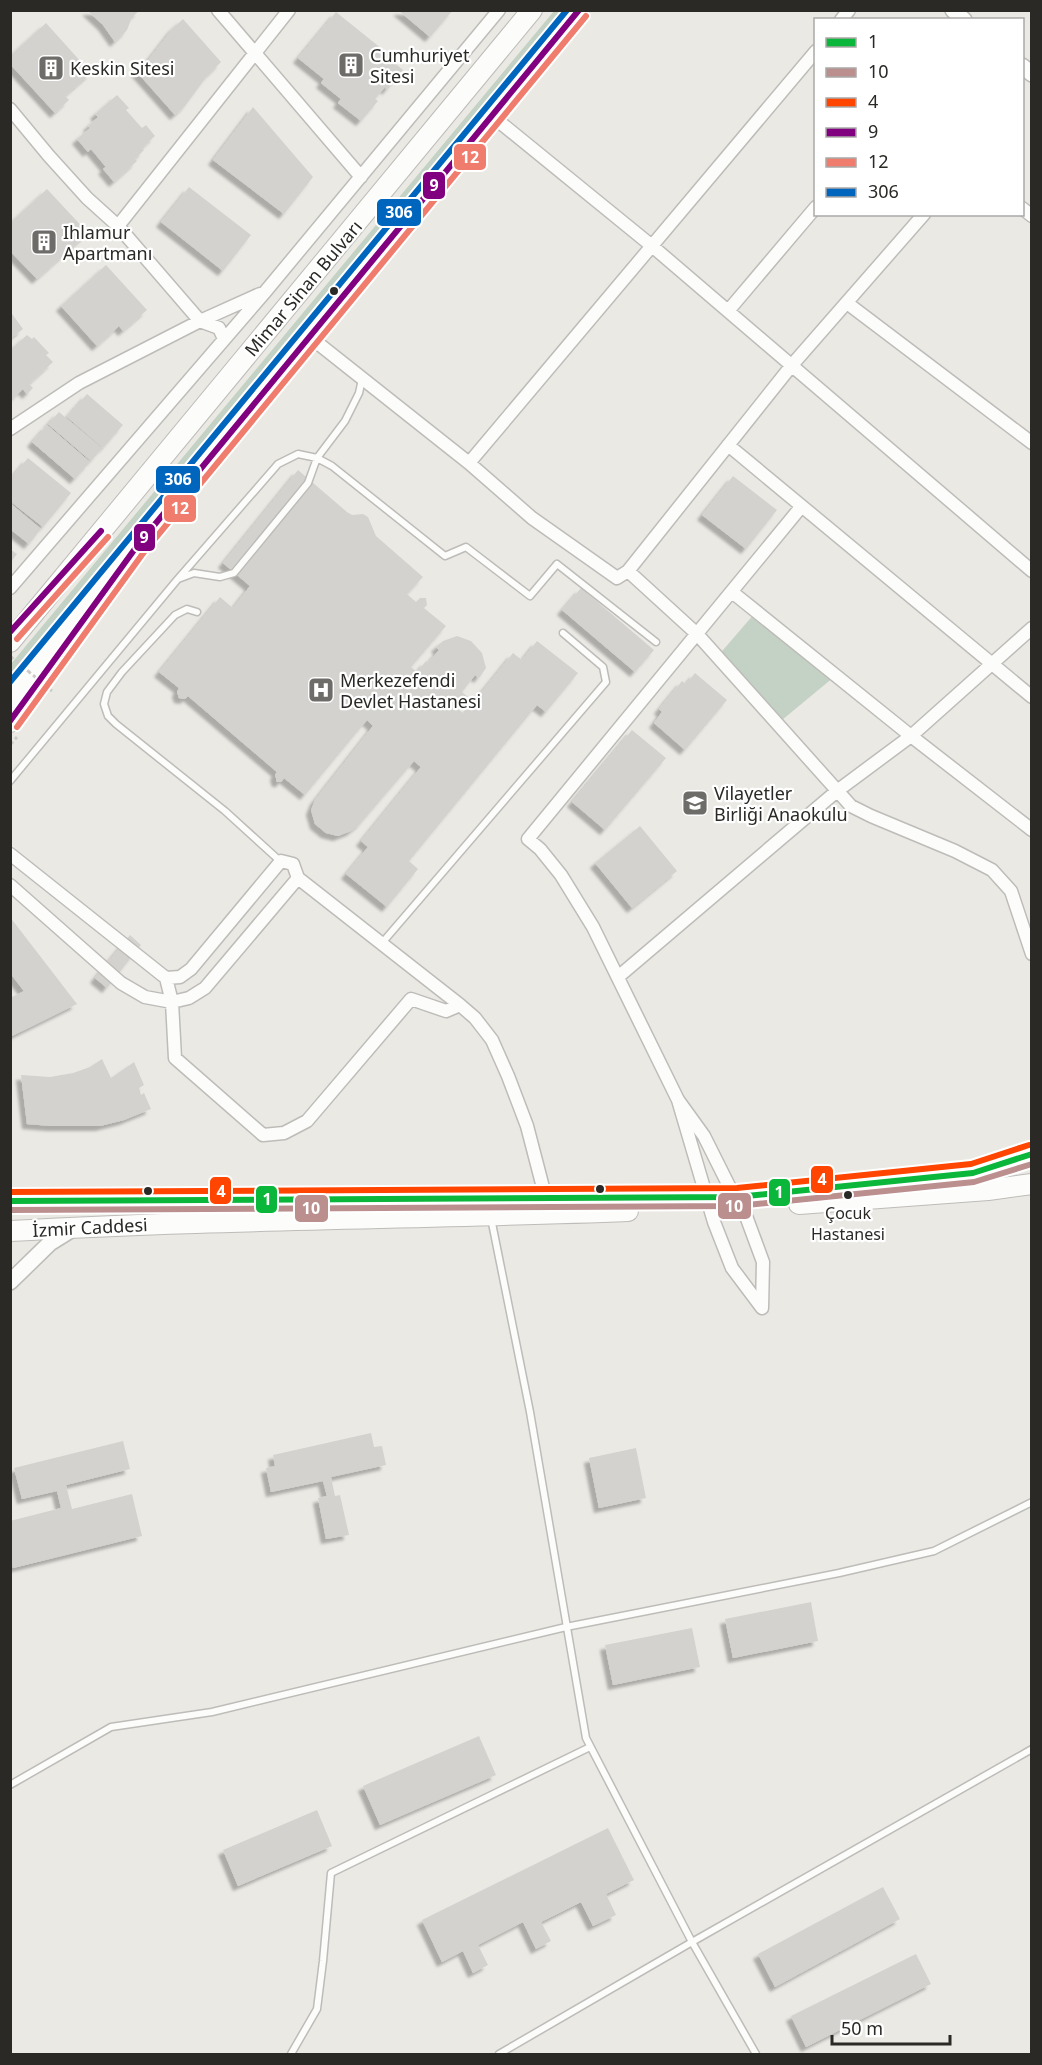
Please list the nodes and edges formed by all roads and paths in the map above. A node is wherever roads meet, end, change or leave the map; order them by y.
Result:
1 (218, 10) edge
2 (289, 10) edge
3 (499, 10) edge
4 (532, 10) edge
5 (579, 10) edge
6 (256, 53) junction
7 (814, 53) edge
8 (10, 109) edge
9 (491, 115) junction
10 (361, 177) junction
11 (814, 209) edge
12 (922, 216) edge
13 (118, 226) junction
14 (652, 246) junction
15 (265, 292) junction
16 (847, 303) junction
17 (728, 311) junction
18 (200, 321) junction
19 (310, 336) junction
20 (224, 339) junction
21 (792, 365) junction
22 (363, 378) junction
23 (10, 429) edge
24 (1032, 443) edge
25 (728, 445) junction
26 (317, 458) junction
27 (469, 463) junction
28 (801, 507) junction
29 (96, 537) junction
30 (137, 546) junction
31 (628, 571) junction
32 (1032, 571) edge
33 (177, 580) junction
34 (10, 588) edge
35 (732, 592) junction
36 (197, 612) dead end
37 (1032, 628) edge
38 (10, 633) edge
39 (563, 633) dead end
40 (697, 634) junction
41 (10, 642) edge
42 (656, 642) dead end
43 (10, 656) edge
44 (990, 663) junction
45 (52, 691) dead end
46 (1032, 697) edge
47 (10, 698) edge
48 (10, 722) edge
49 (911, 736) junction
50 (10, 781) edge
51 (837, 791) junction
52 (1032, 830) edge
53 (10, 854) edge
54 (281, 861) junction
55 (298, 878) junction
56 (10, 885) edge
57 (382, 942) junction
58 (1032, 954) edge
59 (618, 977) junction
60 (166, 978) junction
61 (172, 1002) junction
62 (460, 1005) junction
63 (678, 1100) junction
64 (1032, 1154) edge
65 (1032, 1185) edge
66 (546, 1199) junction
67 (10, 1201) edge
68 (740, 1202) junction
69 (708, 1203) junction
70 (491, 1217) junction
71 (74, 1228) junction
72 (10, 1231) edge
73 (10, 1282) edge
74 (1032, 1502) edge
75 (566, 1627) junction
76 (590, 1747) junction
77 (1032, 1749) edge
78 (10, 1785) edge
79 (692, 1942) junction
80 (291, 2055) edge
81 (499, 2055) edge
82 (756, 2055) edge

1 - 6 street
2 - 6 street
3 - 10 street
4 - 29 main road, Mimar Sinan Bulvarı
5 - 9 main road, Mimar Sinan Bulvarı
6 - 10 street
6 - 13 street
7 - 14 street
8 - 13 street
9 - 14 street
9 - 19 main road, Mimar Sinan Bulvarı
10 - 15 street
11 - 17 street
12 - 16 street
13 - 18 street
14 - 17 street
14 - 27 street
15 - 18 street
15 - 20 street
16 - 21 street
16 - 24 street
17 - 21 street
18 - 20 street
18 - 23 street
19 - 22 street
19 - 30 main road, Mimar Sinan Bulvarı
20 - 34 street
21 - 25 street
21 - 32 street
22 - 26 lane
22 - 27 street
25 - 28 street
25 - 31 street
26 - 33 lane
26 - 33 lane
26 - 42 lane
27 - 31 street
28 - 35 street
28 - 44 street
29 - 38 main road
29 - 41 main road
30 - 47 main road, Mimar Sinan Bulvarı
30 - 48 main road
31 - 40 street
33 - 50 lane
35 - 40 street
35 - 49 street
36 - 54 lane
37 - 44 street
39 - 57 lane
40 - 51 street
40 - 59 street
43 - 45 path, bridge
44 - 46 street
44 - 49 street
49 - 51 street
49 - 52 street
51 - 58 street
51 - 59 street
53 - 60 street
54 - 55 street
54 - 60 street
55 - 57 street
55 - 61 street
56 - 61 street
57 - 62 street
59 - 63 street
60 - 61 street
61 - 62 street
62 - 66 street
63 - 68 street
63 - 69 street
64 - 68 main road, İzmir Caddesi
65 - 68 main road, İzmir Caddesi
66 - 67 main road, İzmir Caddesi
66 - 69 main road, İzmir Caddesi
68 - 69 main road, İzmir Caddesi
68 - 69 street
69 - 70 main road, İzmir Caddesi
70 - 71 main road, İzmir Caddesi
70 - 75 lane
71 - 72 main road, İzmir Caddesi
71 - 73 street
74 - 75 lane
75 - 76 lane
75 - 78 lane
76 - 79 lane
76 - 80 lane
77 - 79 lane
79 - 81 lane
79 - 82 lane

